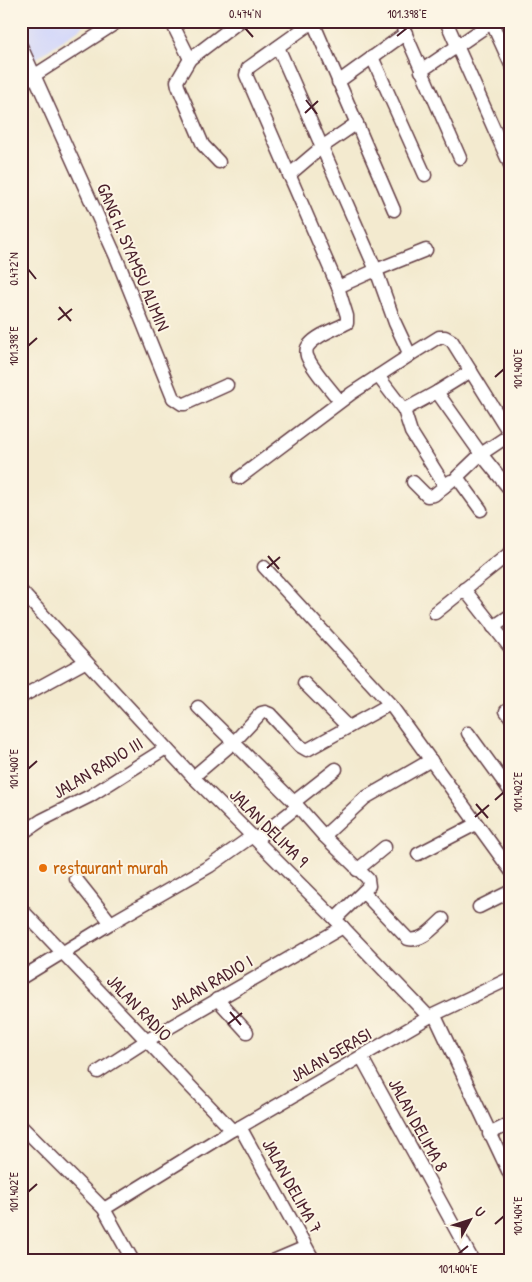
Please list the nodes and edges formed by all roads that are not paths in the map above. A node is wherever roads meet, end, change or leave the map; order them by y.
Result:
1 (119, 21) edge
2 (171, 21) edge
3 (240, 21) edge
4 (446, 21) edge
5 (314, 22) edge
6 (491, 22) edge
7 (403, 27) edge
8 (457, 45) junction
9 (21, 46) edge
10 (278, 47) junction
11 (372, 57) junction
12 (190, 59) junction
13 (511, 64) edge
14 (421, 71) junction
15 (36, 75) junction
16 (338, 82) junction
17 (21, 84) edge
18 (357, 123) junction
19 (322, 147) junction
20 (460, 158) dead end
21 (219, 162) dead end
22 (511, 167) edge
23 (288, 175) junction
24 (425, 175) dead end
25 (394, 210) dead end
26 (426, 250) dead end
27 (376, 270) junction
28 (338, 287) junction
29 (410, 355) junction
30 (471, 371) junction
31 (378, 376) junction
32 (227, 384) dead end
33 (437, 392) junction
34 (340, 402) junction
35 (404, 410) junction
36 (510, 434) edge
37 (481, 454) junction
38 (457, 477) junction
39 (239, 478) dead end
40 (413, 482) dead end
41 (445, 486) junction
42 (511, 492) edge
43 (481, 510) dead end
44 (511, 552) edge
45 (264, 567) dead end
46 (464, 589) junction
47 (21, 591) edge
48 (435, 613) dead end
49 (511, 615) edge
50 (493, 627) junction
51 (511, 649) edge
52 (85, 662) junction
53 (304, 683) dead end
54 (21, 697) edge
55 (390, 704) junction
56 (198, 707) dead end
57 (348, 727) junction
58 (468, 733) dead end
59 (233, 743) junction
60 (166, 748) junction
61 (431, 760) junction
62 (336, 769) dead end
63 (193, 777) junction
64 (511, 792) edge
65 (295, 805) junction
66 (476, 824) junction
67 (21, 834) edge
68 (324, 836) junction
69 (254, 838) junction
70 (385, 847) dead end
71 (418, 854) dead end
72 (357, 870) junction
73 (511, 871) edge
74 (76, 879) dead end
75 (511, 891) edge
76 (364, 892) junction
77 (479, 907) dead end
78 (21, 909) edge
79 (443, 919) dead end
80 (111, 923) junction
81 (339, 923) junction
82 (62, 953) junction
83 (22, 976) edge
84 (511, 978) edge
85 (217, 999) junction
86 (432, 1017) junction
87 (247, 1032) dead end
88 (146, 1041) junction
89 (362, 1058) junction
90 (98, 1072) dead end
91 (511, 1123) edge
92 (21, 1126) edge
93 (236, 1129) junction
94 (490, 1134) junction
95 (511, 1177) edge
96 (104, 1209) junction
97 (306, 1247) junction
98 (133, 1261) edge
99 (273, 1261) edge
100 (314, 1261) edge
101 (473, 1261) edge

1 - 15 street
2 - 12 street
3 - 12 street
4 - 8 street
5 - 10 street
5 - 16 street
6 - 8 street
6 - 13 street
7 - 11 street
7 - 14 street
8 - 14 street
8 - 22 street
9 - 15 street
10 - 19 street
10 - 23 street
11 - 16 street
11 - 24 street
12 - 21 street
14 - 20 street
15 - 17 street
15 - 32 street, GANG H. SYAMSU ALIMIN
16 - 18 street
18 - 19 street
18 - 25 street
19 - 23 street
19 - 27 street
23 - 28 street
26 - 27 street
27 - 28 street
27 - 29 street
28 - 34 street
29 - 30 street
29 - 31 street
30 - 33 street
30 - 36 street
31 - 34 street
31 - 35 street
33 - 35 street
33 - 37 street
34 - 39 street
35 - 41 street
36 - 37 street
37 - 38 street
37 - 42 street
38 - 41 street
38 - 43 street
40 - 41 street
44 - 46 street
45 - 55 street
46 - 48 street
46 - 50 street
47 - 52 street, JALAN DELIMA 9
49 - 50 street
50 - 51 street
52 - 54 street
52 - 60 street, JALAN DELIMA 9
53 - 57 street
55 - 57 street
55 - 61 street
56 - 59 street
57 - 59 street
58 - 64 street
59 - 63 street
59 - 65 street
60 - 63 street, JALAN DELIMA 9
60 - 67 street, JALAN RADIO III
61 - 66 street
61 - 68 street
62 - 65 street
63 - 69 street, JALAN DELIMA 9
65 - 68 street
65 - 69 street
66 - 71 street
66 - 73 street
68 - 72 street
69 - 80 street
69 - 81 street, JALAN DELIMA 9
70 - 72 street
72 - 76 street
74 - 80 street
75 - 77 street
76 - 79 street
76 - 81 street, JALAN RADIO I
78 - 82 street, JALAN RADIO
80 - 82 street
81 - 85 street, JALAN RADIO I
81 - 86 street, JALAN DELIMA 9
82 - 83 street
82 - 88 street, JALAN RADIO
84 - 86 street, JALAN SERASI
85 - 87 street
85 - 88 street, JALAN RADIO I
86 - 89 street, JALAN SERASI
86 - 94 street, JALAN DELIMA 9
88 - 90 street, JALAN RADIO I
88 - 93 street, JALAN RADIO
89 - 93 street, JALAN SERASI
89 - 101 street, JALAN DELIMA 8
91 - 94 street
92 - 96 street
93 - 96 street, JALAN SERASI
93 - 97 street, JALAN DELIMA 7
94 - 95 street, JALAN DELIMA 9
96 - 98 street
97 - 99 street
97 - 100 street, JALAN DELIMA 7

